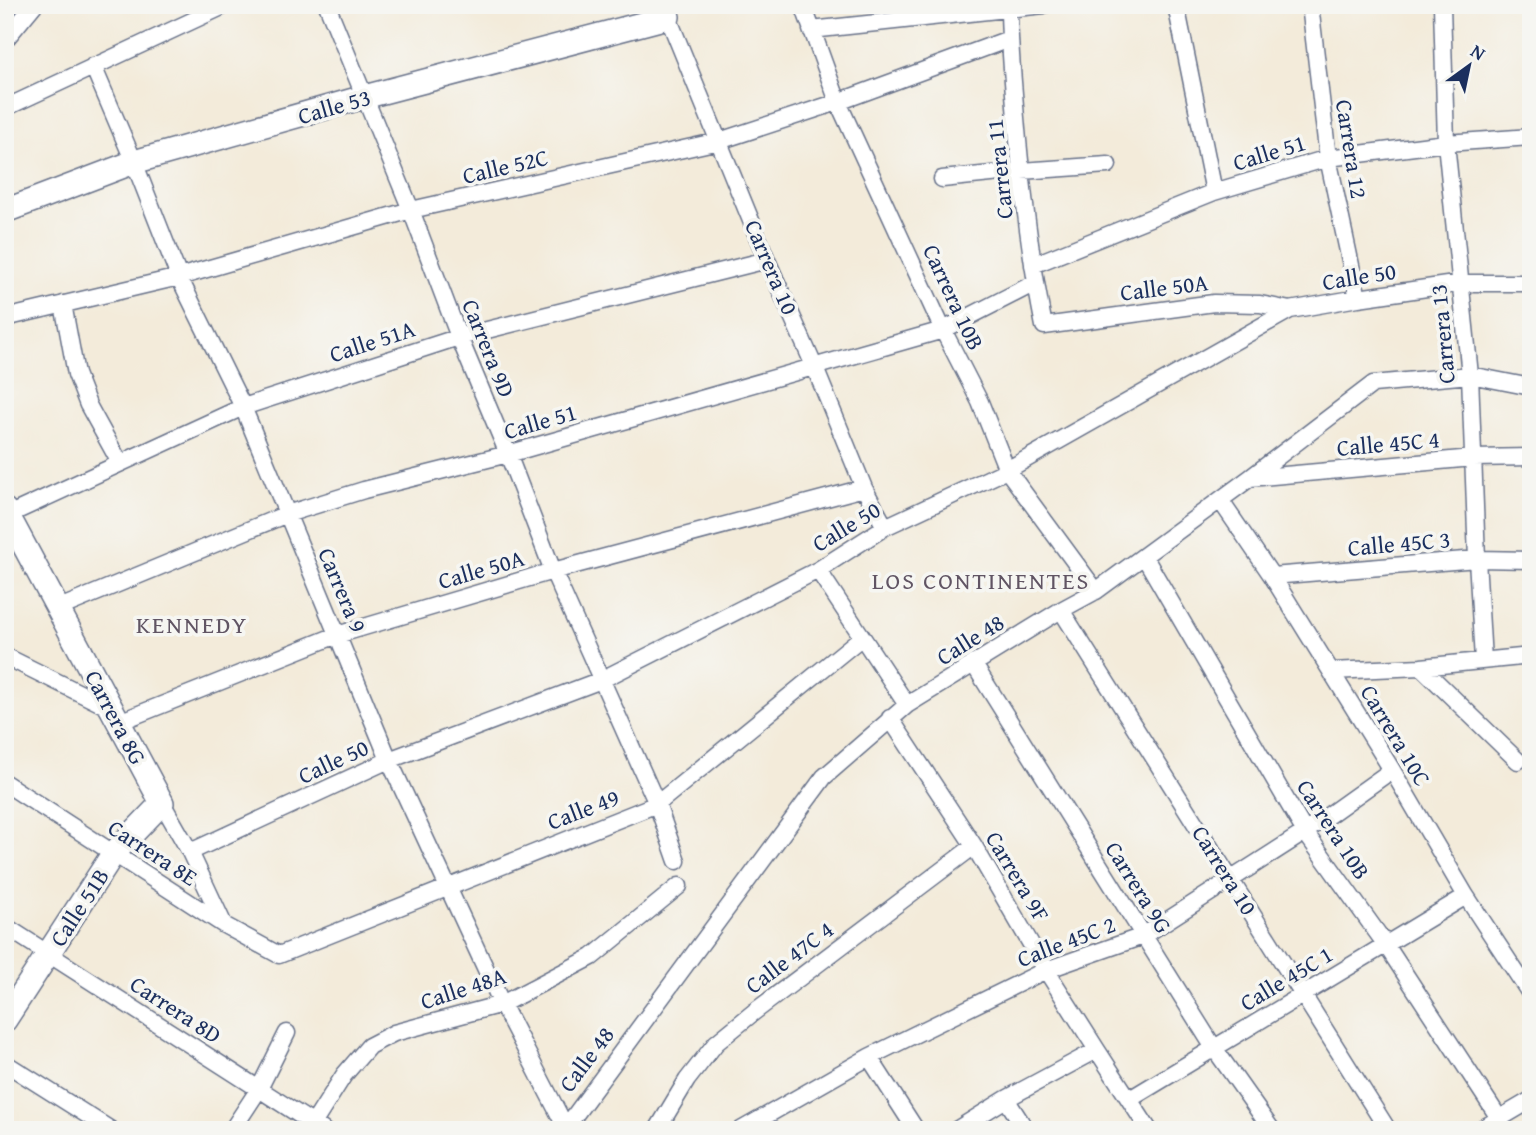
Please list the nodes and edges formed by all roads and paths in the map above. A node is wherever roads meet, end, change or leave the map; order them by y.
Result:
1 (34, 5) edge
2 (226, 5) edge
3 (327, 5) edge
4 (803, 5) edge
5 (1044, 5) edge
6 (1175, 5) edge
7 (1310, 5) edge
8 (1442, 5) edge
9 (1009, 8) edge
10 (5, 11) edge
11 (666, 11) edge
12 (18, 23) junction
13 (811, 30) junction
14 (1010, 39) junction
15 (5, 40) edge
16 (93, 66) junction
17 (364, 97) junction
18 (838, 102) junction
19 (5, 107) edge
20 (1531, 136) edge
21 (719, 141) junction
22 (1447, 143) junction
23 (1328, 158) junction
24 (134, 162) junction
25 (1108, 165) dead end
26 (1021, 171) junction
27 (942, 179) dead end
28 (1214, 192) junction
29 (411, 210) junction
30 (5, 211) edge
31 (768, 260) junction
32 (1033, 265) junction
33 (179, 277) junction
34 (1035, 283) junction
35 (1461, 283) junction
36 (1531, 283) edge
37 (1358, 298) junction
38 (62, 304) junction
39 (1290, 310) junction
40 (5, 317) edge
41 (1044, 326) joint
42 (943, 331) junction
43 (459, 337) junction
44 (815, 368) junction
45 (1469, 375) junction
46 (1531, 387) edge
47 (243, 407) junction
48 (508, 454) junction
49 (1531, 457) edge
50 (1473, 458) junction
51 (120, 463) junction
52 (1007, 470) junction
53 (1250, 478) junction
54 (864, 488) junction
55 (1220, 500) junction
56 (7, 513) edge
57 (287, 514) junction
58 (885, 527) junction
59 (1144, 556) junction
60 (1477, 559) junction
61 (1531, 560) edge
62 (818, 570) junction
63 (553, 571) junction
64 (1272, 576) junction
65 (1096, 591) junction
66 (57, 609) junction
67 (1062, 610) junction
68 (337, 635) junction
69 (862, 637) junction
70 (5, 656) edge
71 (1531, 656) edge
72 (1483, 660) junction
73 (973, 663) junction
74 (1421, 667) junction
75 (1331, 671) junction
76 (601, 680) junction
77 (907, 705) junction
78 (115, 715) junction
79 (890, 718) junction
80 (390, 760) junction
81 (1518, 761) dead end
82 (1392, 770) junction
83 (5, 783) edge
84 (162, 803) junction
85 (657, 804) junction
86 (1305, 832) junction
87 (974, 846) junction
88 (190, 852) junction
89 (113, 854) junction
90 (677, 861) dead end
91 (1231, 880) junction
92 (449, 886) junction
93 (679, 886) dead end
94 (1466, 896) junction
95 (224, 925) junction
96 (5, 926) edge
97 (1143, 936) junction
98 (1385, 945) junction
99 (48, 953) junction
100 (279, 955) joint
101 (1046, 970) junction
102 (1303, 995) junction
103 (1531, 995) edge
104 (502, 1004) junction
105 (5, 1020) edge
106 (287, 1033) dead end
107 (1214, 1048) junction
108 (1097, 1050) junction
109 (869, 1056) junction
110 (5, 1063) edge
111 (259, 1089) junction
112 (1006, 1099) junction
113 (1130, 1099) junction
114 (1531, 1100) edge
115 (1499, 1118) junction
116 (318, 1127) edge
117 (564, 1128) edge
118 (111, 1130) edge
119 (232, 1130) edge
120 (657, 1130) edge
121 (741, 1130) edge
122 (916, 1130) edge
123 (956, 1130) edge
124 (1026, 1130) edge
125 (1149, 1130) edge
126 (1272, 1130) edge
127 (1388, 1130) edge
128 (1480, 1130) edge

1 - 12 street
2 - 16 street
3 - 17 street, Carrera 9D
4 - 13 street, Carrera 10B
5 - 9 street
6 - 28 street
7 - 23 street, Carrera 12
8 - 22 street, Carrera 13
9 - 13 street
9 - 14 street, Carrera 11
10 - 12 street
11 - 17 street, Calle 53
11 - 21 street, Carrera 10
12 - 15 street
13 - 18 street, Carrera 10B
14 - 18 street, Calle 52C
14 - 26 street, Carrera 11
16 - 19 street
16 - 24 street, Carrera 9
17 - 24 street, Calle 53
17 - 29 street, Carrera 9D
18 - 21 street, Calle 52C
18 - 42 street, Carrera 10B
20 - 22 street, Calle 51
21 - 29 street, Calle 52C
21 - 31 street, Carrera 10
22 - 23 street, Calle 51
22 - 35 street, Carrera 13
23 - 28 street, Calle 51
23 - 37 street, Carrera 12
24 - 30 street, Calle 53
24 - 33 street, Carrera 9
25 - 26 street
26 - 27 street
26 - 32 street, Carrera 11
28 - 32 street, Calle 51
29 - 33 street, Calle 52C
29 - 43 street, Carrera 9D
31 - 43 street, Calle 51A
31 - 44 street, Carrera 10
32 - 34 street, Carrera 11
33 - 38 street, Calle 52C
33 - 47 street, Carrera 9
34 - 41 street, Carrera 11
34 - 42 street, Calle 51
35 - 36 street, Calle 50
35 - 37 street, Calle 50
35 - 45 street, Carrera 13
37 - 39 street, Calle 50
38 - 40 street, Calle 52C
38 - 51 street
39 - 41 street, Calle 50A
39 - 52 street, Calle 50
42 - 44 street, Calle 51
42 - 52 street, Carrera 10B
43 - 47 street, Calle 51A
43 - 48 street, Carrera 9D
44 - 48 street, Calle 51
44 - 54 street, Carrera 10
45 - 46 street, Calle 48
45 - 50 street, Carrera 13
45 - 53 street, Calle 48
47 - 51 street, Calle 51A
47 - 57 street, Carrera 9
48 - 57 street, Calle 51
48 - 63 street, Carrera 9D
49 - 50 street, Calle 45C 4
50 - 53 street, Calle 45C 4
50 - 60 street, Carrera 13
51 - 56 street, Calle 51A
52 - 58 street, Calle 50
52 - 65 street, Carrera 10B
53 - 55 street, Calle 48
54 - 58 street, Carrera 10
54 - 63 street, Calle 50A
55 - 59 street, Calle 48
55 - 64 street, Carrera 10C
56 - 66 street, Carrera 8G
57 - 66 street, Calle 51
57 - 68 street, Carrera 9
58 - 62 street, Calle 50
59 - 65 street, Calle 48
59 - 86 street, Carrera 10B
60 - 61 street, Calle 45C 3
60 - 64 street, Calle 45C 3
60 - 72 street, Carrera 13
62 - 69 street
62 - 76 street, Calle 50
63 - 68 street, Calle 50A
63 - 76 street, Carrera 9D
64 - 75 street, Carrera 10C
65 - 67 street, Calle 48
66 - 78 street, Carrera 8G
67 - 73 street, Calle 48
67 - 91 street, Carrera 10
68 - 78 street, Calle 50A
68 - 80 street, Carrera 9
69 - 77 street
69 - 85 street, Calle 49
70 - 78 street
71 - 72 street
72 - 74 street
73 - 77 street, Calle 48
73 - 97 street, Carrera 9G
74 - 75 street
74 - 81 street
75 - 82 street, Carrera 10C
76 - 80 street, Calle 50
76 - 85 street, Carrera 9D
77 - 79 street, Calle 48
78 - 84 street, Carrera 8G
79 - 87 street, Carrera 9F
79 - 117 street, Calle 48
80 - 88 street, Calle 50
80 - 92 street, Carrera 9
82 - 86 street, Calle 45C 2
82 - 94 street, Carrera 10C
83 - 89 street, Carrera 8E
84 - 88 street, Carrera 8G
84 - 89 street, Calle 51B
85 - 90 street, Carrera 9D
85 - 92 street, Calle 49
86 - 91 street, Calle 45C 2
86 - 98 street, Carrera 10B
87 - 101 street, Carrera 9F
87 - 120 street, Calle 47C 4
88 - 95 street, Carrera 8G
89 - 95 street, Carrera 8E
89 - 99 street, Calle 51B
91 - 97 street, Calle 45C 2
91 - 102 street, Carrera 10
92 - 100 street, Calle 49
92 - 104 street, Carrera 9
93 - 104 street, Calle 48A
94 - 98 street, Calle 45C 1
94 - 103 street, Carrera 10C
95 - 100 street, Carrera 8E
96 - 99 street, Carrera 8D
97 - 101 street, Calle 45C 2
97 - 107 street, Carrera 9G
98 - 102 street, Calle 45C 1
98 - 115 street, Carrera 10B
99 - 105 street, Calle 51B
99 - 111 street, Carrera 8D
101 - 108 street, Carrera 9F
101 - 109 street, Calle 45C 2
102 - 107 street, Calle 45C 1
102 - 127 street, Carrera 10
104 - 116 street, Calle 48A
104 - 117 street, Carrera 9
106 - 111 street
107 - 113 street, Calle 45C 1
107 - 126 street, Carrera 9G
108 - 112 street
108 - 113 street, Carrera 9F
109 - 121 street, Calle 45C 2
109 - 122 street
110 - 118 street
111 - 116 street, Carrera 8D
111 - 119 street
112 - 123 street
112 - 124 street
113 - 125 street, Carrera 9F
114 - 115 street
115 - 128 street

